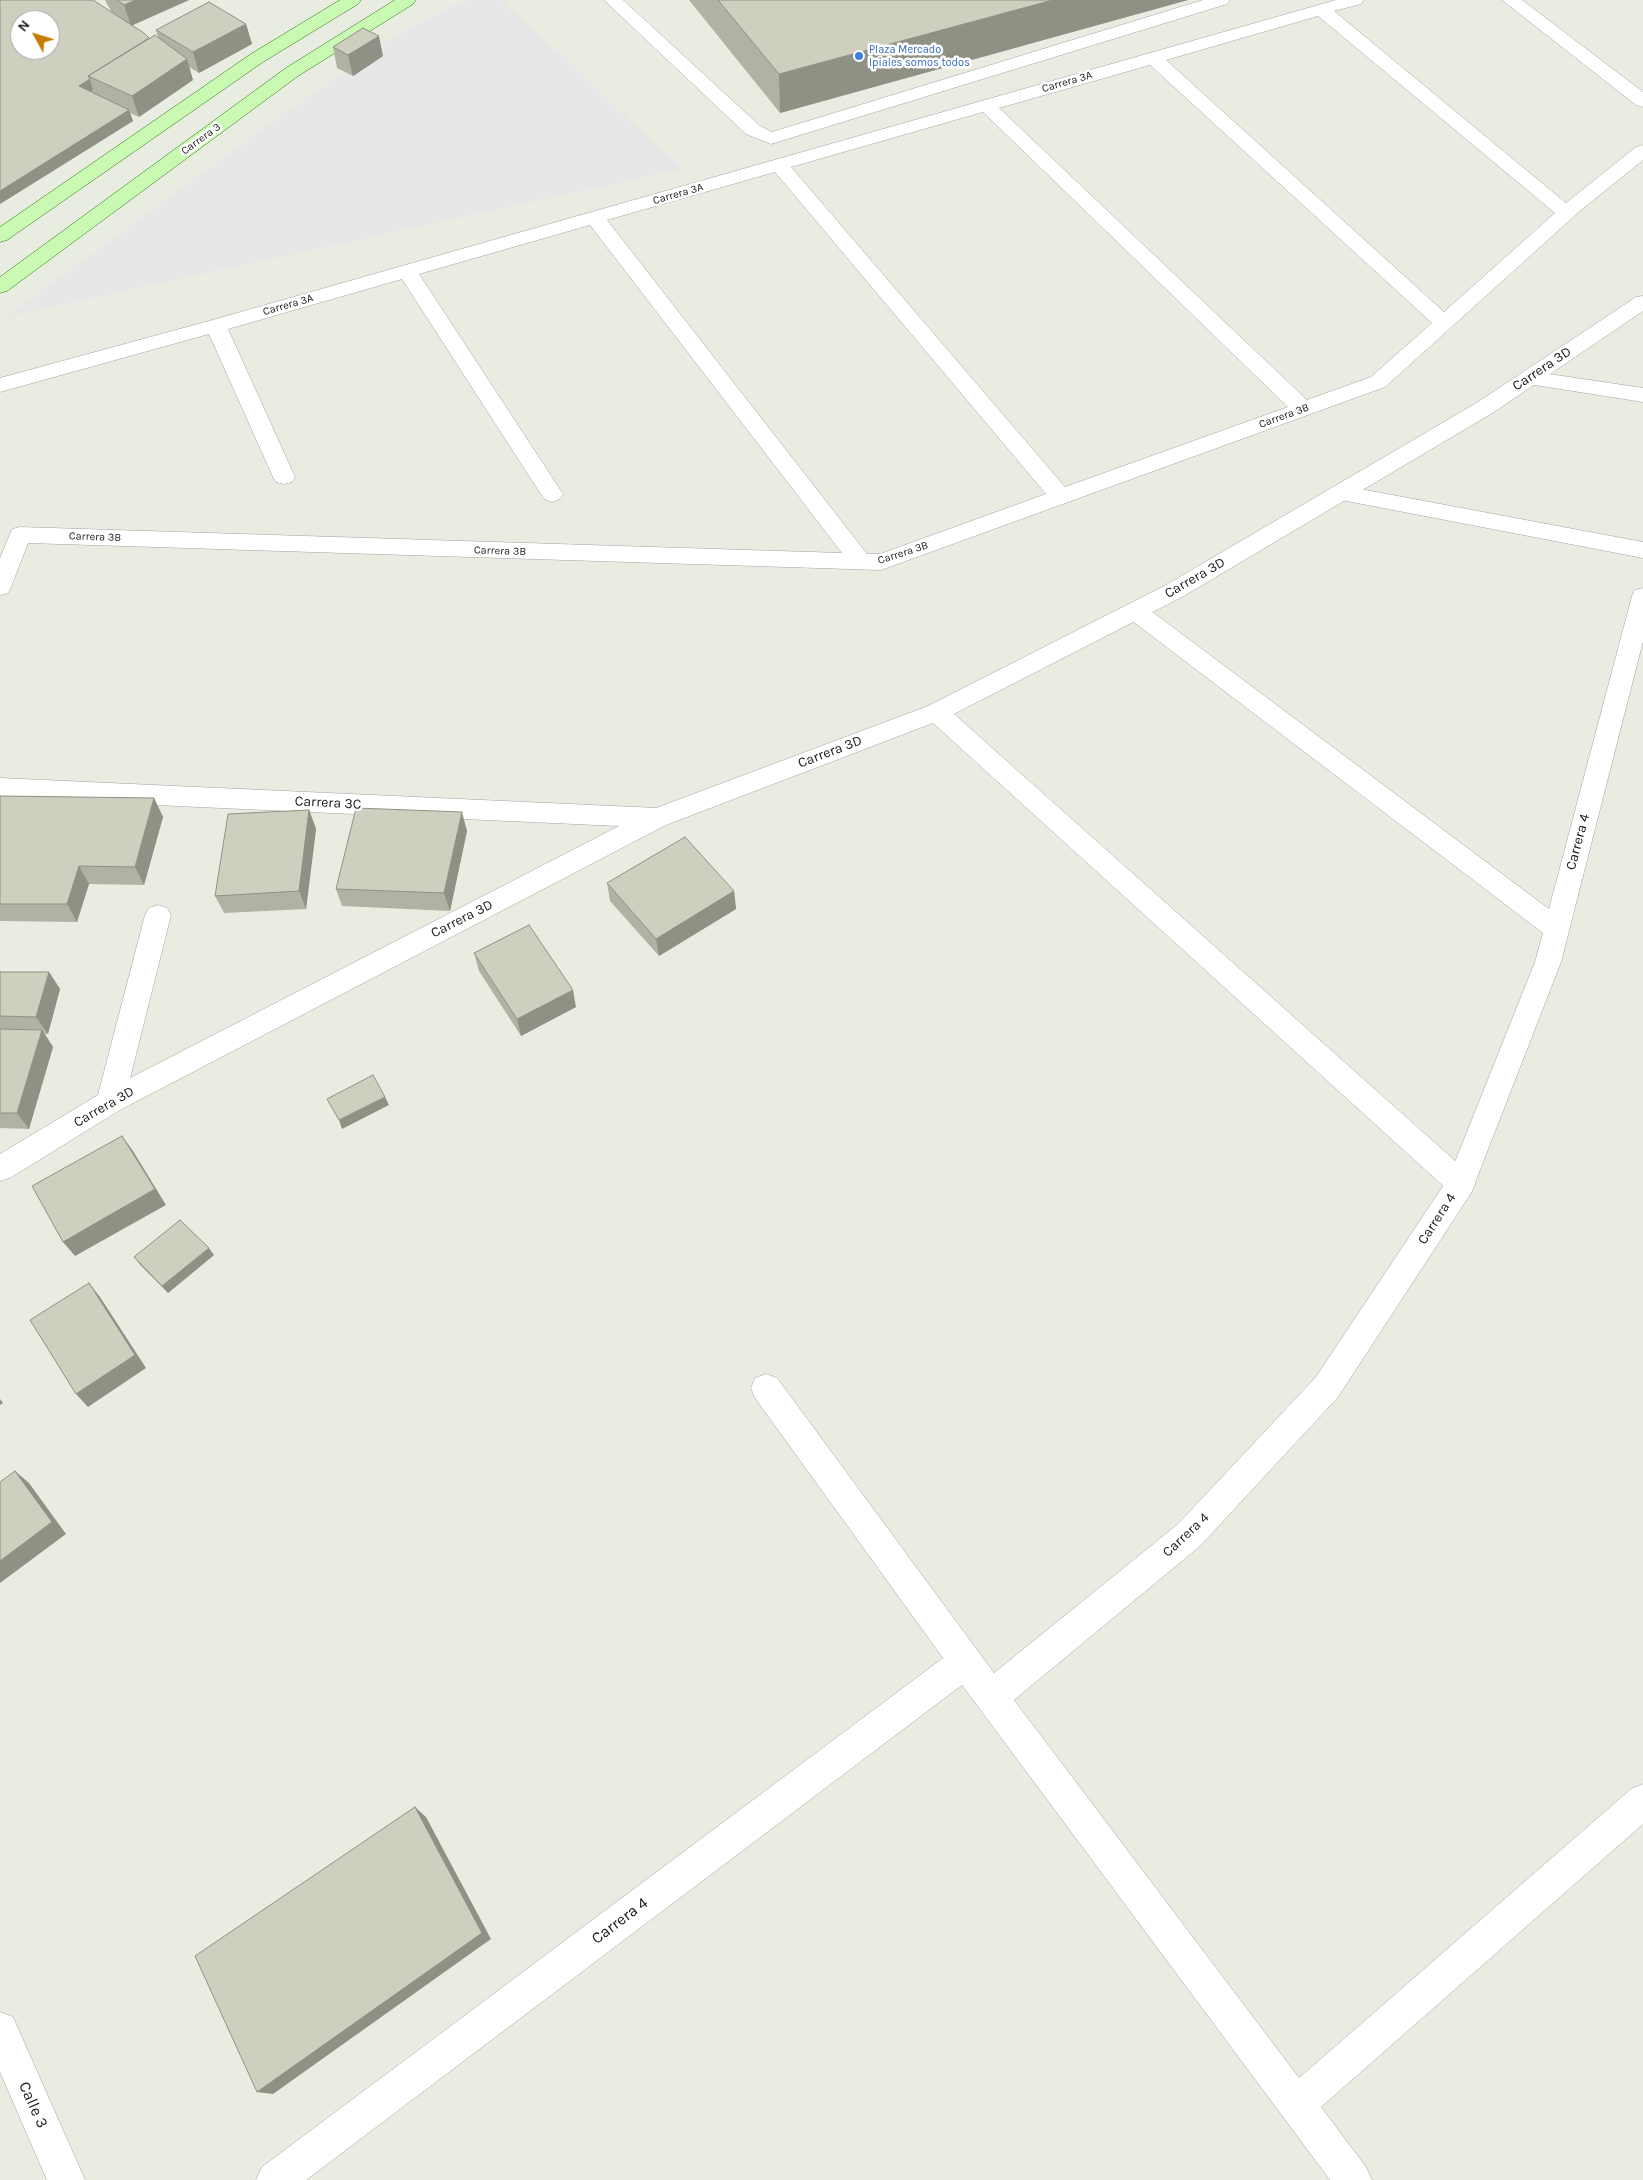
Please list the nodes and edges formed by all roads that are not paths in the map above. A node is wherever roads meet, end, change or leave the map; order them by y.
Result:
1 (352, 0) edge
2 (407, 0) edge
3 (612, 0) edge
4 (1221, 0) edge
5 (1355, 0) edge
6 (1511, 0) edge
7 (1322, 10) junction
8 (257, 58) junction
9 (1152, 58) junction
10 (292, 72) junction
11 (1643, 101) edge
12 (986, 105) junction
13 (1643, 152) edge
14 (779, 165) junction
15 (1567, 213) junction
16 (594, 218) junction
17 (0, 236) edge
18 (407, 271) junction
19 (0, 286) edge
20 (1643, 302) edge
21 (1444, 323) junction
22 (216, 326) junction
23 (1529, 378) junction
24 (0, 385) edge
25 (1643, 395) edge
26 (1303, 409) junction
27 (284, 477) dead end
28 (1339, 493) junction
29 (552, 494) dead end
30 (1062, 496) junction
31 (1643, 550) edge
32 (861, 562) junction
33 (0, 587) edge
34 (1643, 596) edge
35 (1135, 611) junction
36 (936, 712) junction
37 (0, 788) edge
38 (657, 818) junction
39 (158, 915) dead end
40 (1556, 928) junction
41 (110, 1102) junction
42 (0, 1169) edge
43 (1461, 1184) junction
44 (766, 1388) dead end
45 (965, 1662) junction
46 (990, 1697) junction
47 (1643, 1802) edge
48 (0, 2030) edge
49 (1296, 2104) junction
50 (66, 2180) edge
51 (275, 2180) edge
52 (1353, 2180) edge

1 - 8 street
2 - 10 street, Carrera 3
3 - 4 street
5 - 7 street, Carrera 3A
6 - 11 street
7 - 9 street, Carrera 3A
7 - 15 street
8 - 10 street
8 - 17 street
9 - 12 street, Carrera 3A
9 - 21 street
10 - 19 street, Carrera 3
12 - 14 street, Carrera 3A
12 - 26 street
13 - 15 street, Carrera 3B
14 - 16 street, Carrera 3A
14 - 30 street
15 - 21 street, Carrera 3B
16 - 18 street, Carrera 3A
16 - 32 street
18 - 22 street, Carrera 3A
18 - 29 street
20 - 23 street, Carrera 3D
21 - 26 street, Carrera 3B
22 - 24 street, Carrera 3A
22 - 27 street
23 - 25 street
23 - 28 street, Carrera 3D
26 - 30 street, Carrera 3B
28 - 31 street
28 - 35 street, Carrera 3D
30 - 32 street, Carrera 3B
32 - 33 street, Carrera 3B
34 - 40 street, Carrera 4
35 - 36 street, Carrera 3D
35 - 40 street
36 - 38 street, Carrera 3D
36 - 43 street
37 - 38 street, Carrera 3C
38 - 41 street, Carrera 3D
39 - 41 street
40 - 43 street, Carrera 4
41 - 42 street, Carrera 3D
43 - 46 street, Carrera 4
44 - 45 street
45 - 46 street
45 - 51 street, Carrera 4
46 - 49 street
47 - 49 street
48 - 50 street, Calle 3
49 - 52 street

